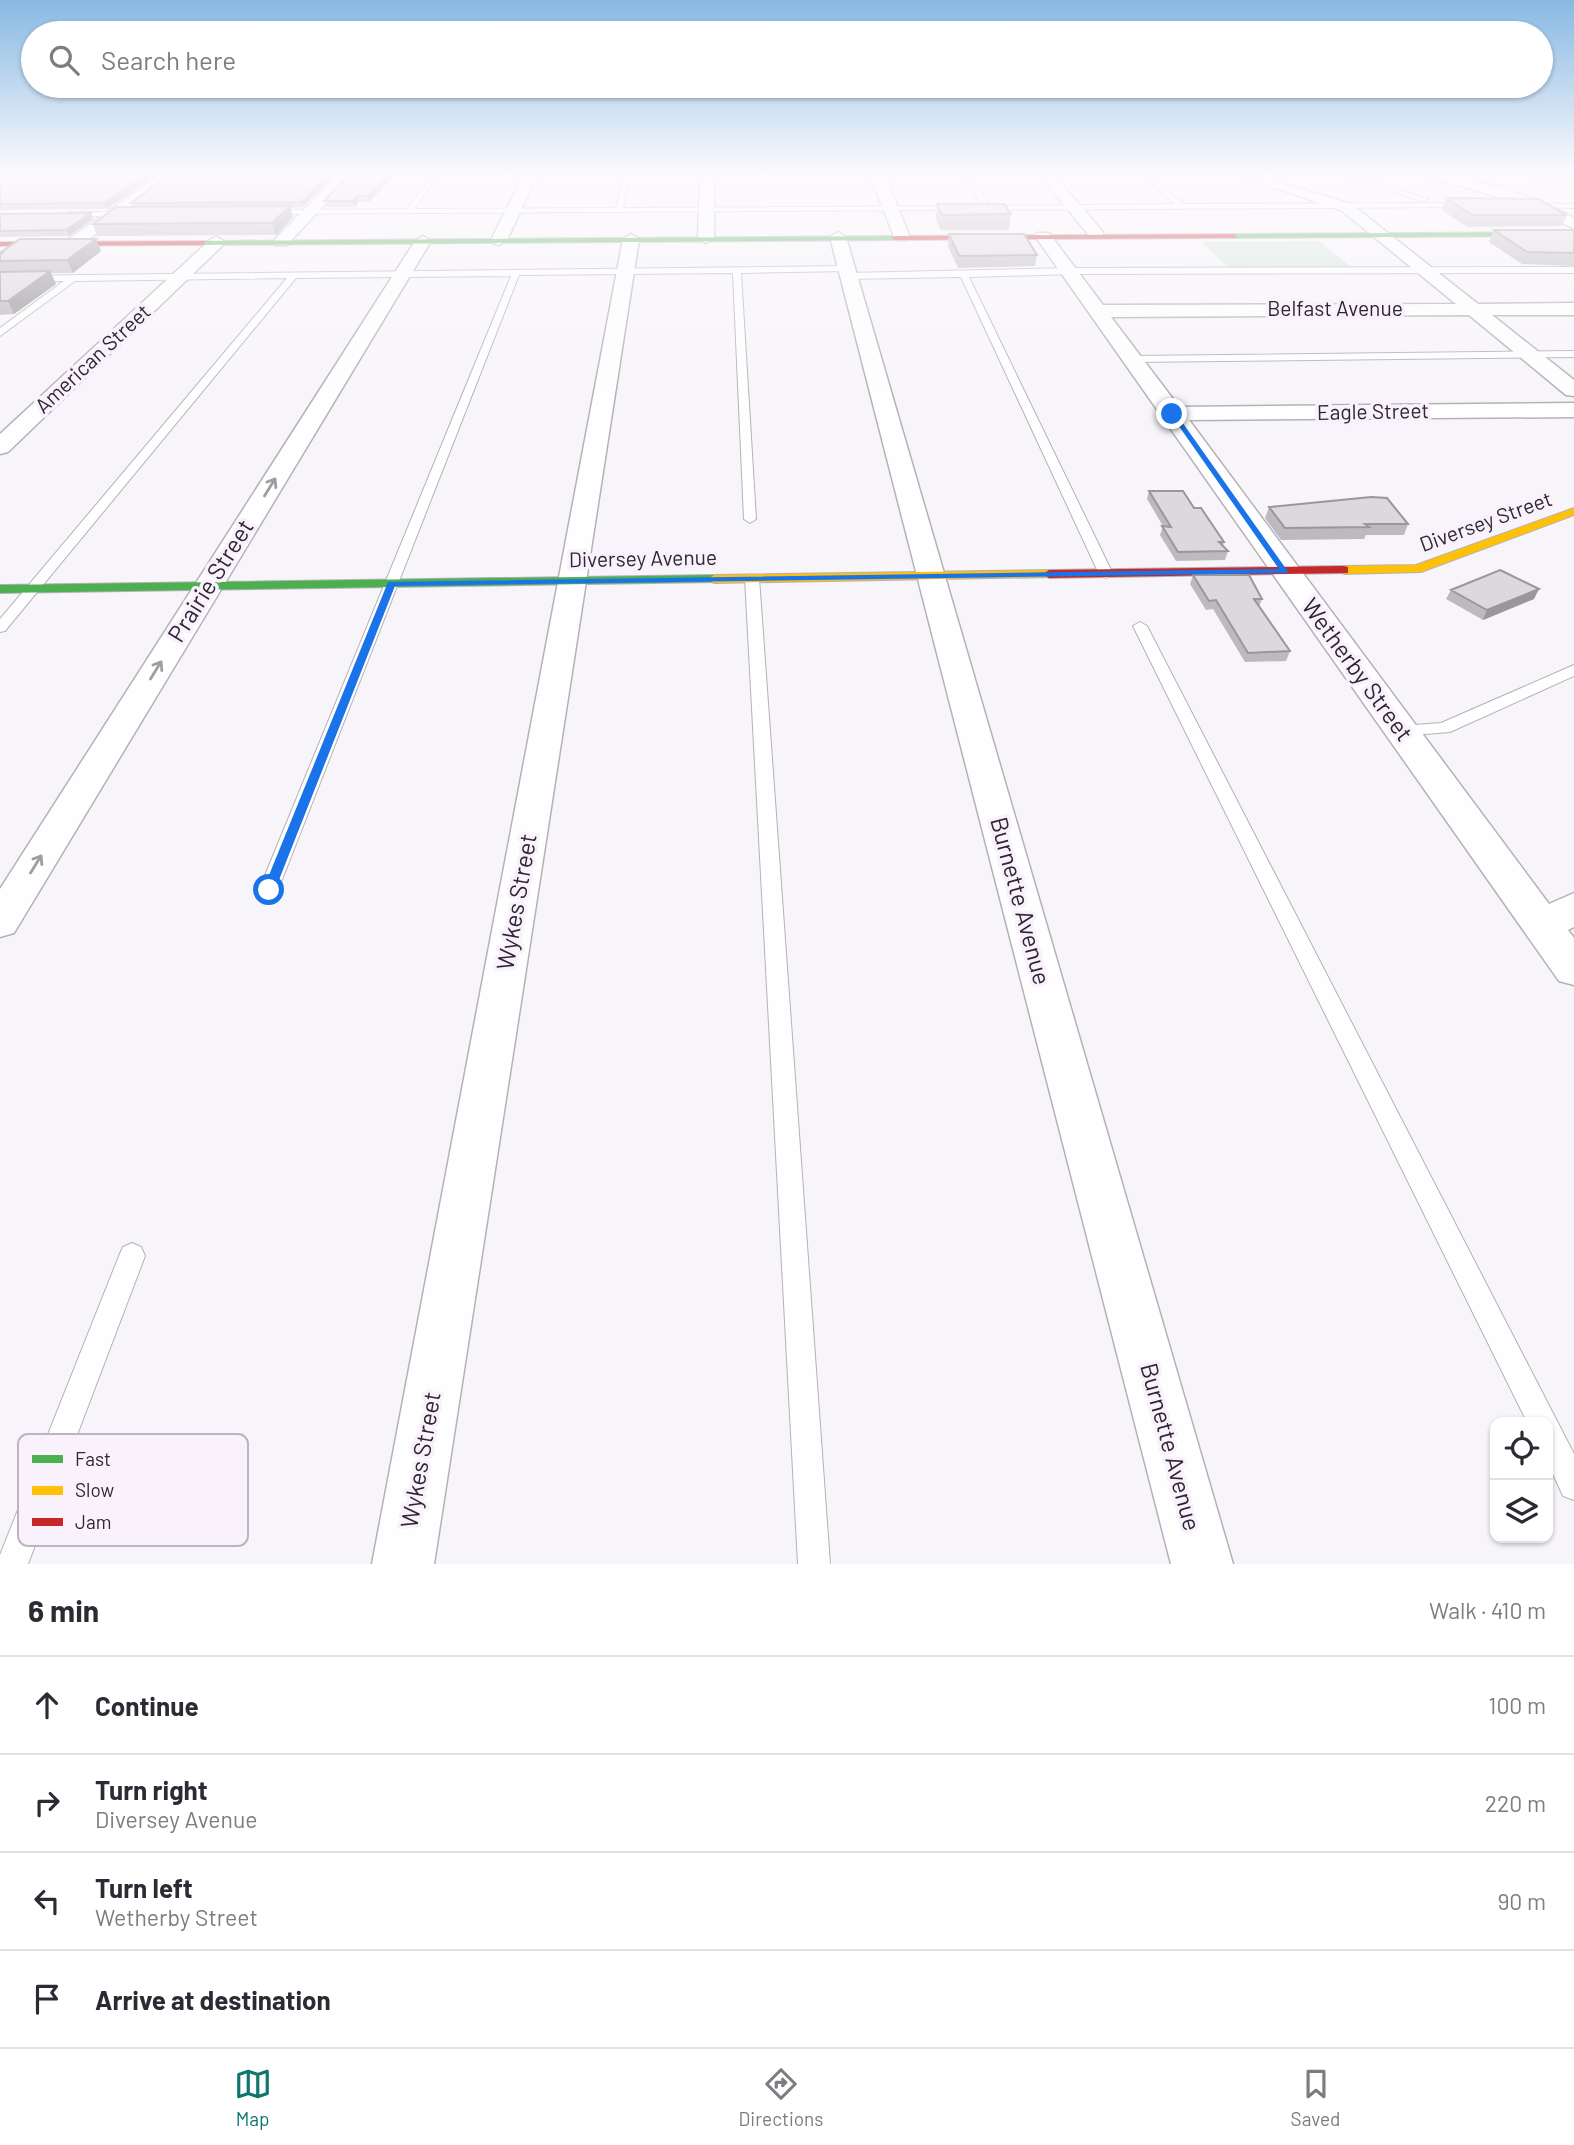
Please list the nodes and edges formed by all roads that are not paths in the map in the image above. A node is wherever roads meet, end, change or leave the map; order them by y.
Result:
1 (212, 247) edge
2 (419, 247) edge
3 (602, 247) edge
4 (624, 247) edge
5 (651, 247) edge
6 (760, 247) edge
7 (878, 247) edge
8 (1051, 247) edge
9 (1394, 247) edge
10 (844, 261) junction
11 (1422, 269) junction
12 (737, 270) junction
13 (1574, 270) edge
14 (1069, 272) junction
15 (516, 273) junction
16 (402, 275) junction
17 (964, 275) junction
18 (180, 276) junction
19 (293, 276) junction
20 (73, 278) junction
21 (0, 279) edge
22 (1471, 308) junction
23 (1574, 309) edge
24 (1097, 311) junction
25 (0, 333) edge
26 (1528, 353) junction
27 (1574, 354) edge
28 (1131, 359) junction
29 (1574, 390) edge
30 (1574, 410) edge
31 (1172, 414) junction
32 (0, 447) edge
33 (1574, 511) edge
34 (750, 519) dead end
35 (1286, 571) junction
36 (1107, 573) junction
37 (930, 576) junction
38 (752, 578) junction
39 (573, 581) junction
40 (391, 584) junction
41 (208, 586) junction
42 (0, 589) edge
43 (33, 589) junction
44 (1140, 626) dead end
45 (0, 628) edge
46 (1574, 670) edge
47 (1401, 731) junction
48 (269, 890) dead end
49 (1559, 917) edge
50 (0, 922) edge
51 (1574, 969) edge
52 (132, 1256) dead end
53 (1539, 1417) edge
54 (63, 1434) edge
55 (1553, 1443) edge
56 (1574, 1485) edge
57 (19, 1546) edge
58 (12, 1564) edge
59 (403, 1564) edge
60 (814, 1564) edge
61 (1202, 1564) edge

1 - 18 street, American Street
2 - 16 street, Prairie Street
3 - 15 lane
4 - 39 street, Wykes Street
5 - 12 lane
6 - 10 street
7 - 10 street
8 - 14 street, Wetherby Street
9 - 11 street
10 - 12 lane
10 - 17 lane
10 - 37 street, Burnette Avenue
11 - 13 lane
11 - 14 lane
11 - 22 street
12 - 34 lane
14 - 17 lane
14 - 24 street, Wetherby Street
15 - 16 lane
15 - 40 lane
16 - 19 lane
41 -> 16 street, Prairie Street
17 - 36 lane
18 - 19 lane
18 - 20 lane
18 - 32 street, American Street
19 - 43 lane
20 - 21 lane
20 - 25 lane
22 - 23 street, Belfast Avenue
22 - 24 street, Belfast Avenue
22 - 26 street
24 - 28 street, Wetherby Street
26 - 27 lane
26 - 28 lane
26 - 29 street
28 - 31 street, Wetherby Street
30 - 31 street, Eagle Street
31 - 35 street, Wetherby Street
33 - 35 street, Diversey Street
35 - 36 street, Diversey Avenue
35 - 47 street, Wetherby Street
36 - 37 street, Diversey Avenue
37 - 38 street, Diversey Avenue
37 - 61 street, Burnette Avenue
38 - 39 street, Diversey Avenue
38 - 60 lane
39 - 40 street, Diversey Avenue
39 - 59 street, Wykes Street
40 - 41 street, Diversey Avenue
40 - 48 lane
41 - 43 street, Diversey Avenue
50 -> 41 street, Prairie Street
42 - 43 street, Diversey Avenue
43 - 45 lane
44 - 53 lane
46 - 47 lane
47 - 49 street, Wetherby Street
49 - 51 street, Wetherby Street
52 - 54 lane
55 - 56 lane
57 - 58 lane

